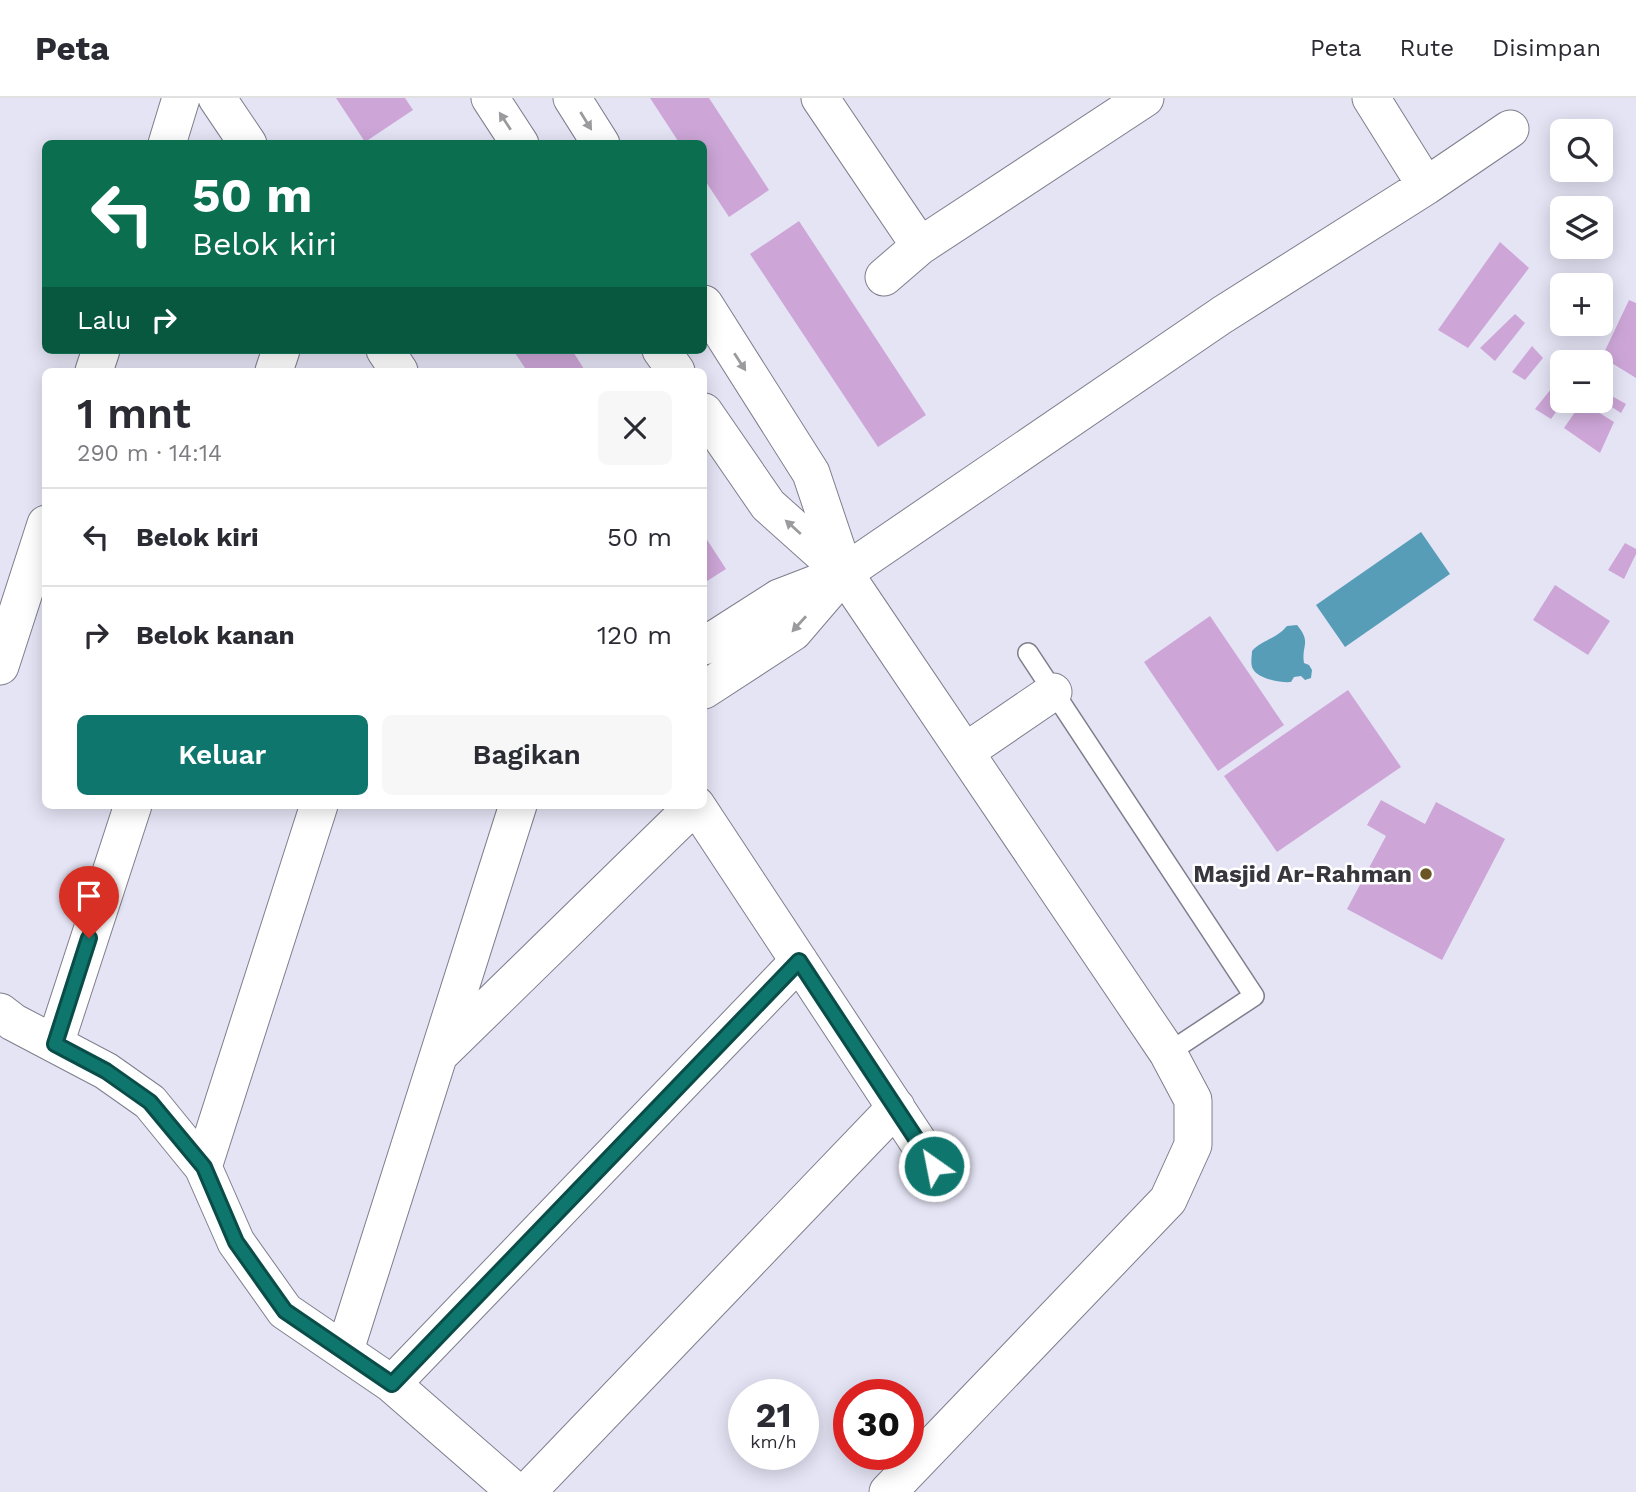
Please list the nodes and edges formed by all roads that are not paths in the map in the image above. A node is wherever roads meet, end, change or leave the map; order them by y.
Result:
1 (181, 98) edge
2 (217, 98) edge
3 (490, 98) edge
4 (572, 98) edge
5 (1145, 98) edge
6 (1371, 98) edge
7 (832, 102) edge
8 (1510, 129) dead end
9 (168, 140) edge
10 (245, 140) edge
11 (517, 140) edge
12 (598, 140) edge
13 (1426, 186) junction
14 (920, 246) junction
15 (884, 277) dead end
16 (707, 309) edge
17 (707, 416) edge
18 (42, 536) edge
19 (844, 573) junction
20 (707, 644) edge
21 (1028, 653) dead end
22 (0, 666) edge
23 (707, 688) edge
24 (1053, 692) junction
25 (965, 752) junction
26 (131, 809) edge
27 (318, 809) edge
28 (517, 809) edge
29 (691, 809) edge
30 (698, 809) edge
31 (799, 961) junction
32 (0, 1012) edge
33 (55, 1044) junction
34 (1168, 1054) junction
35 (439, 1056) junction
36 (896, 1108) junction
37 (934, 1166) dead end
38 (204, 1167) junction
39 (345, 1350) junction
40 (392, 1384) junction
41 (516, 1492) edge
42 (527, 1492) edge
43 (888, 1492) edge

1 - 9 street
2 - 10 street
11 -> 3 street
4 -> 12 street
5 - 14 street
6 - 13 street
7 - 14 street
8 - 13 street
13 - 19 street
14 - 15 street
16 -> 19 street
19 -> 17 street
18 - 22 street
19 - 20 street
19 -> 23 street
19 - 25 street
21 - 24 lane
24 - 25 street
24 - 34 lane
25 - 34 street
26 - 33 street
27 - 38 street
28 - 35 street
29 - 35 street
30 - 31 street
31 - 36 street
31 - 40 street
32 - 33 street
33 - 38 street
34 - 43 street
35 - 39 street
36 - 37 street
36 - 42 street
38 - 39 street
39 - 40 street
40 - 41 street

